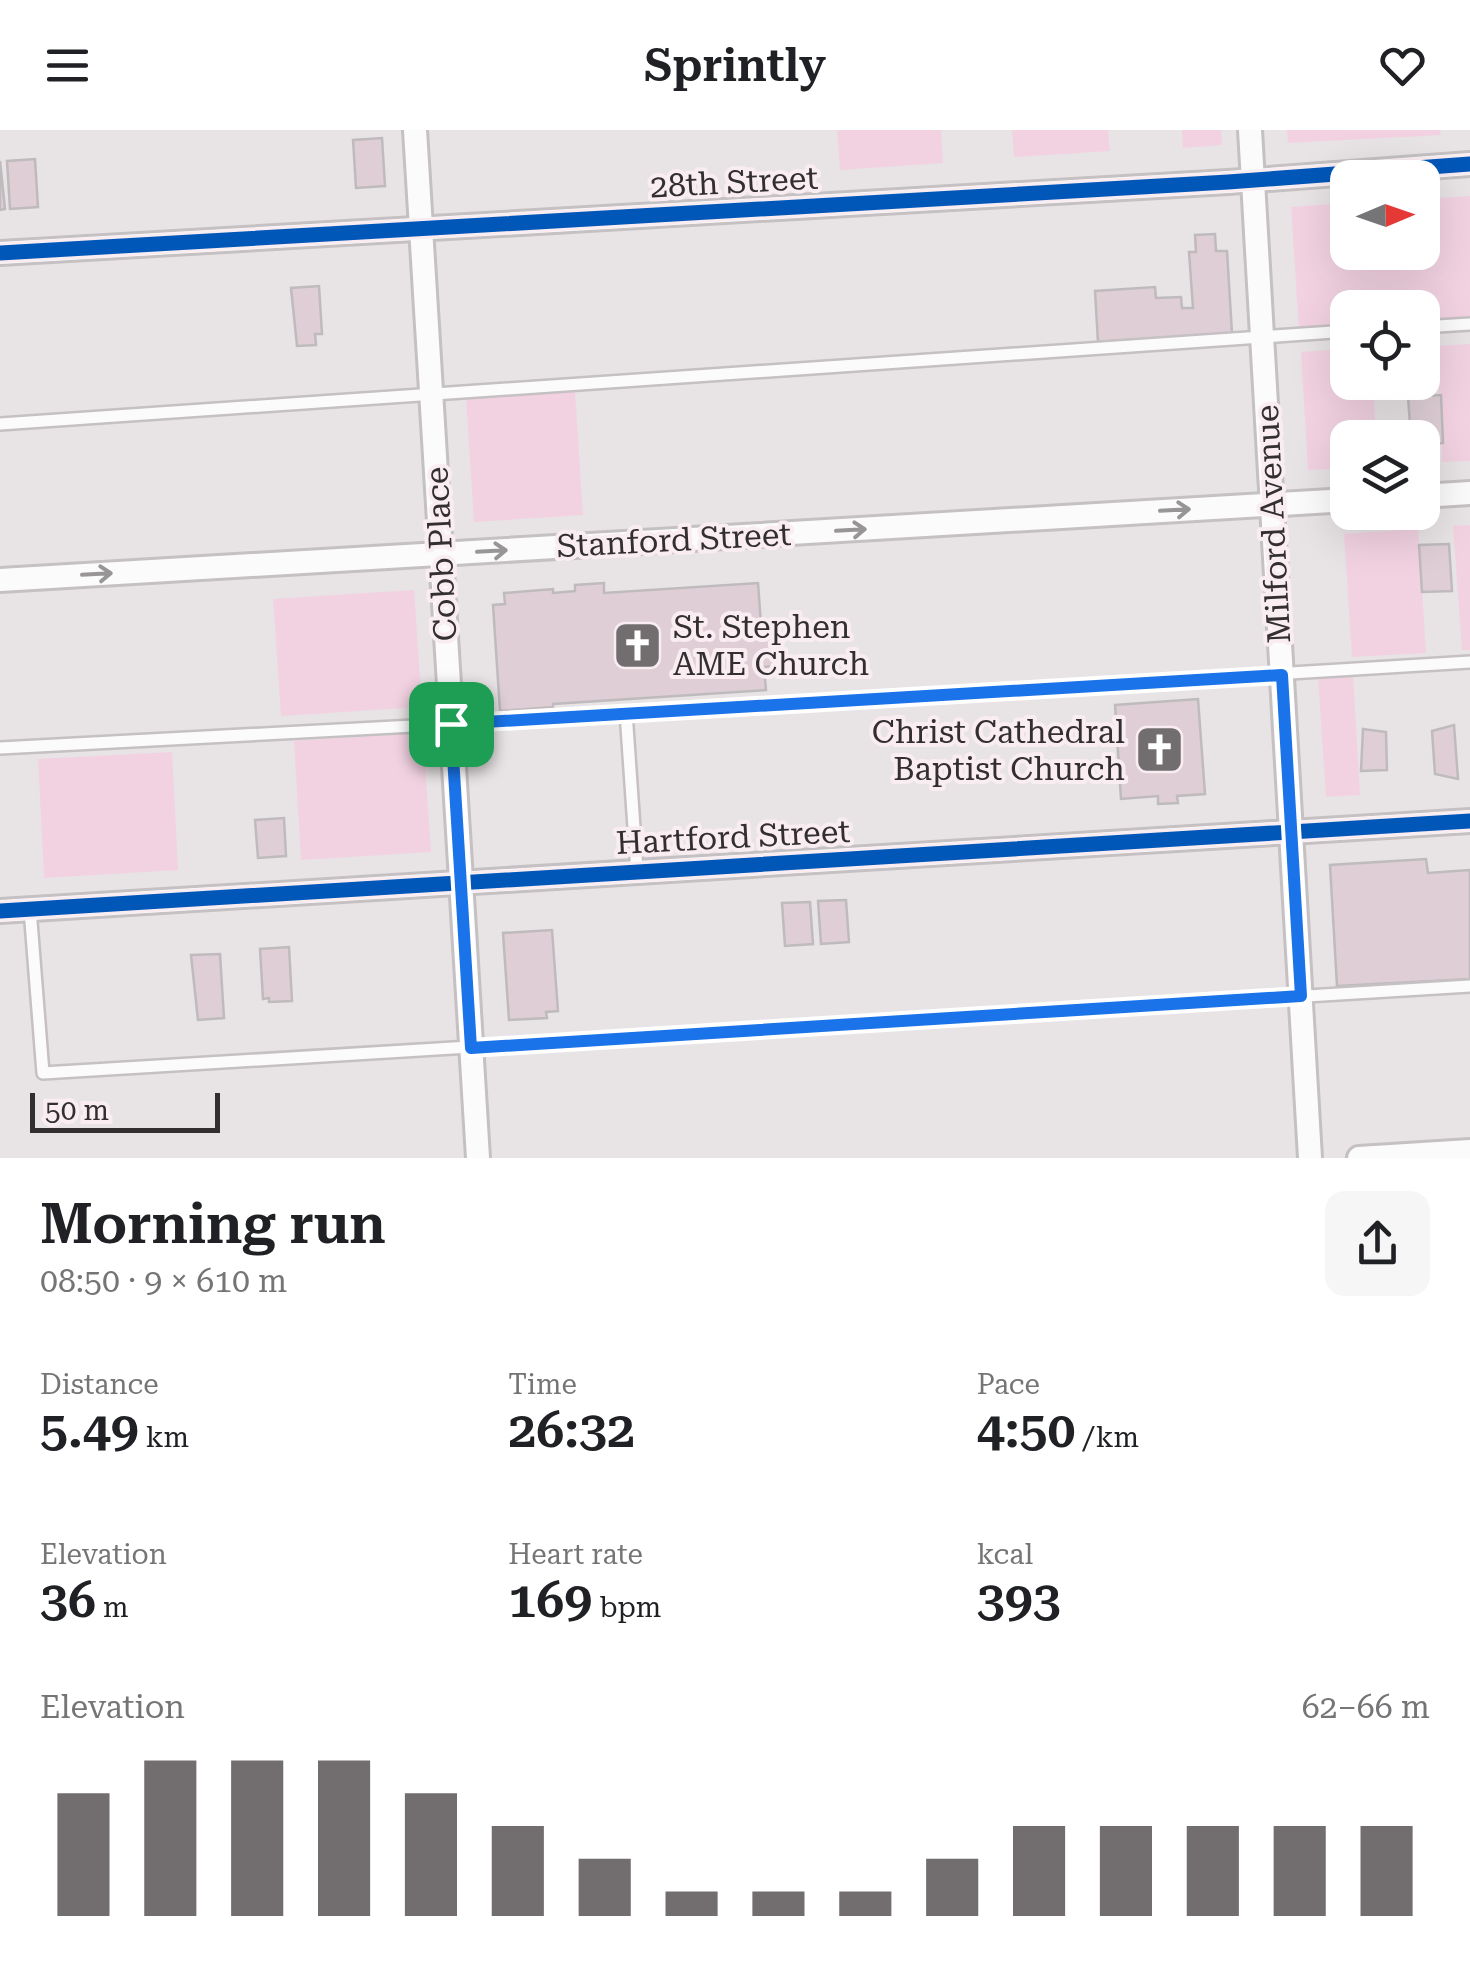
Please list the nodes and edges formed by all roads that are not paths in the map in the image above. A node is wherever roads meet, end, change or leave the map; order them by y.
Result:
1 (415, 130) edge
2 (1250, 130) edge
3 (1470, 164) edge
4 (1253, 178) junction
5 (421, 227) junction
6 (0, 253) edge
7 (1470, 324) edge
8 (1440, 326) edge
9 (1330, 333) edge
10 (1262, 336) junction
11 (431, 396) junction
12 (0, 424) edge
13 (1470, 493) edge
14 (1440, 495) edge
15 (1330, 501) edge
16 (1272, 504) junction
17 (440, 554) junction
18 (0, 580) edge
19 (1470, 662) edge
20 (1282, 675) junction
21 (626, 712) junction
22 (451, 724) junction
23 (0, 748) edge
24 (1470, 821) edge
25 (1292, 831) junction
26 (637, 871) junction
27 (461, 881) junction
28 (30, 910) junction
29 (0, 912) edge
30 (1470, 986) edge
31 (1301, 996) junction
32 (471, 1048) junction
33 (1470, 1151) edge
34 (478, 1158) edge
35 (1310, 1158) edge
36 (1358, 1158) edge

1 - 5 street, Cobb Place
2 - 4 street, Milford Avenue
3 - 4 street, 28th Street
4 - 5 street, 28th Street
4 - 10 street, Milford Avenue
5 - 6 street, 28th Street
5 - 11 street, Cobb Place
7 - 8 lane
9 - 10 lane
10 - 11 lane
10 - 16 street, Milford Avenue
11 - 12 lane
11 - 17 street, Cobb Place
13 - 14 street
15 - 16 street, Stanford Street
17 -> 16 street, Stanford Street
16 - 20 street, Milford Avenue
18 -> 17 street, Stanford Street
17 - 22 street, Cobb Place
19 - 20 lane
20 - 21 lane
20 - 25 street, Milford Avenue
21 - 22 lane
21 - 26 lane
22 - 23 lane
22 - 27 street, Cobb Place
24 - 25 street, Hartford Street
25 - 26 street, Hartford Street
25 - 31 street, Milford Avenue
26 - 27 street, Hartford Street
27 - 28 street, Hartford Street
27 - 32 street, Cobb Place
28 - 29 street, Hartford Street
28 - 32 lane
30 - 31 lane
31 - 32 lane
31 - 35 street, Milford Avenue
32 - 34 street, Cobb Place
33 - 36 street

